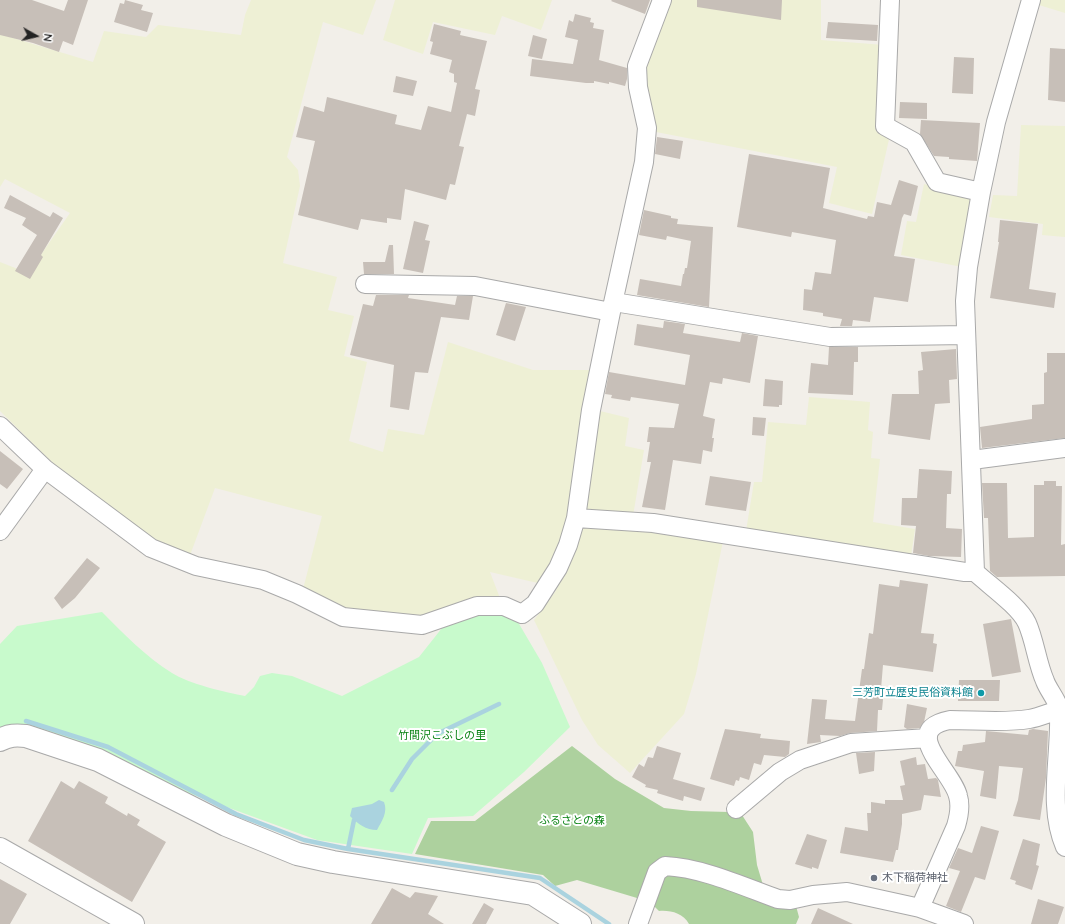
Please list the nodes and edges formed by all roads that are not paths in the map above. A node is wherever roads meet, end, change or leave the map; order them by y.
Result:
1 (662, 0) edge
2 (890, 0) edge
3 (1031, 0) edge
4 (981, 192) junction
5 (365, 284) dead end
6 (612, 307) junction
7 (966, 335) junction
8 (0, 426) edge
9 (1065, 448) edge
10 (972, 460) junction
11 (45, 469) junction
12 (576, 518) junction
13 (0, 531) edge
14 (975, 572) junction
15 (1062, 709) edge
16 (928, 738) junction
17 (0, 740) edge
18 (736, 809) dead end
19 (1065, 848) edge
20 (0, 849) edge
21 (920, 908) junction
22 (133, 924) edge
23 (580, 924) edge
24 (638, 924) edge
25 (964, 924) edge

1 - 6 street
2 - 4 street
3 - 4 street
4 - 7 street
5 - 6 street
6 - 7 street
6 - 12 street
7 - 10 street
8 - 11 street
9 - 10 street
10 - 14 street
11 - 12 street
11 - 13 street
12 - 14 street
14 - 15 street
15 - 16 street
15 - 19 street
16 - 18 street
16 - 21 street
17 - 23 street
20 - 22 street
21 - 24 street
21 - 25 street

